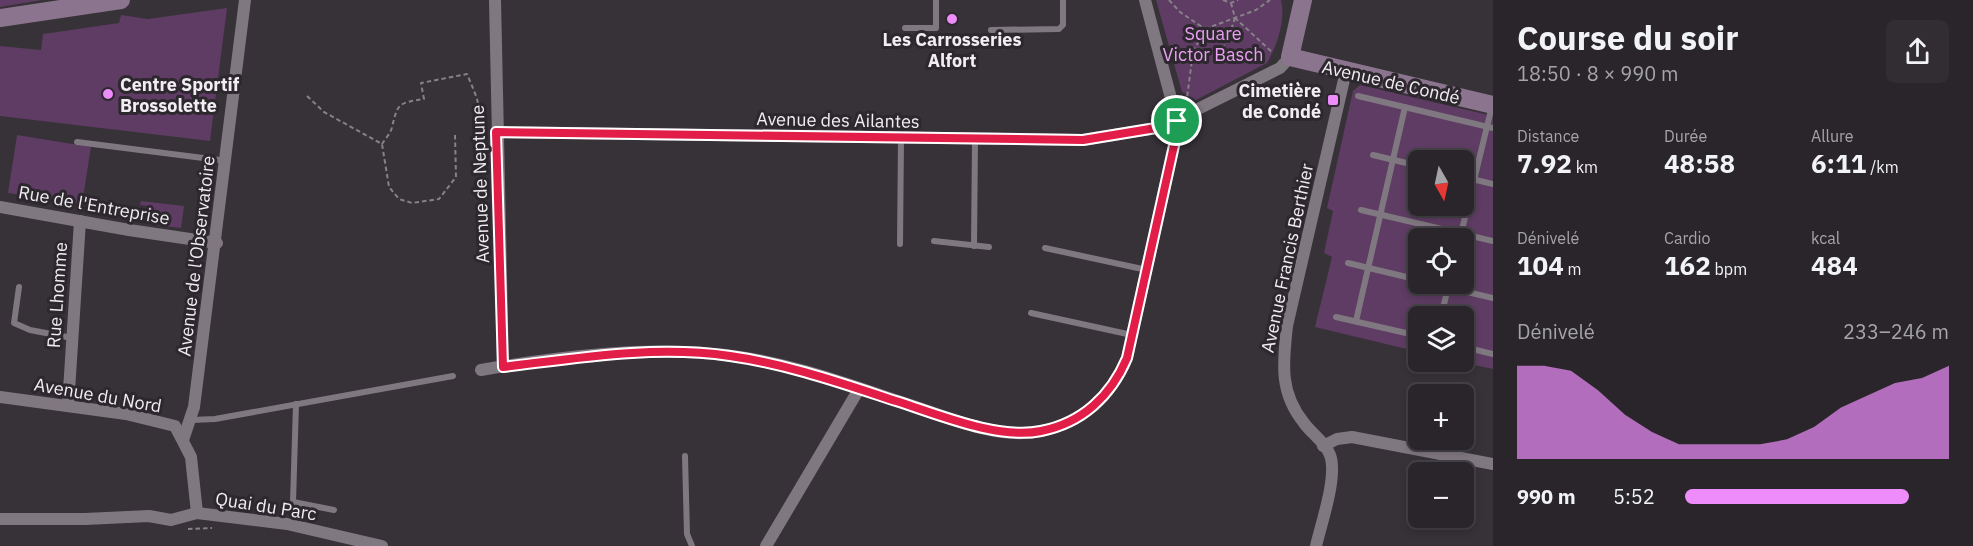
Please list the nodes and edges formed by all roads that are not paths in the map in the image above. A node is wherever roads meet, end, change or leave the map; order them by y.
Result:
1 (121, 0) edge
2 (245, 0) edge
3 (495, 0) edge
4 (936, 0) edge
5 (1063, 0) edge
6 (1145, 0) edge
7 (1303, 0) edge
8 (0, 18) edge
9 (905, 28) dead end
10 (991, 30) dead end
11 (1281, 55) junction
12 (1346, 71) junction
13 (1358, 96) dead end
14 (1493, 104) edge
15 (1405, 107) junction
16 (1177, 121) junction
17 (1490, 127) edge
18 (496, 132) junction
19 (901, 139) junction
20 (975, 139) junction
21 (77, 142) dead end
22 (1373, 155) dead end
23 (1393, 160) junction
24 (227, 161) junction
25 (1408, 163) edge
26 (1474, 179) joint
27 (1493, 184) edge
28 (0, 207) edge
29 (1360, 210) dead end
30 (1380, 214) junction
31 (80, 221) junction
32 (1431, 228) edge
33 (1474, 238) edge
34 (934, 241) dead end
35 (1493, 241) edge
36 (217, 243) junction
37 (900, 244) dead end
38 (974, 246) junction
39 (989, 247) dead end
40 (1045, 248) dead end
41 (1348, 263) dead end
42 (1368, 268) junction
43 (1147, 270) junction
44 (1408, 277) edge
45 (19, 287) dead end
46 (1474, 293) edge
47 (1493, 298) edge
48 (1031, 313) dead end
49 (1336, 317) dead end
50 (1356, 321) junction
51 (1408, 333) edge
52 (1132, 335) junction
53 (73, 338) junction
54 (1474, 349) edge
55 (1493, 354) edge
56 (503, 367) junction
57 (481, 370) dead end
58 (453, 376) dead end
59 (859, 389) junction
60 (0, 397) edge
61 (296, 404) junction
62 (68, 406) junction
63 (192, 420) junction
64 (183, 440) junction
65 (1323, 446) junction
66 (685, 456) dead end
67 (1493, 464) edge
68 (334, 510) dead end
69 (197, 513) junction
70 (0, 519) edge
71 (382, 546) edge
72 (692, 546) edge
73 (766, 546) edge
74 (1316, 546) edge

1 - 8 street
2 - 24 street, Avenue de l'Observatoire
3 - 18 street, Avenue de Neptune
4 - 9 lane
5 - 10 lane
6 - 16 street
7 - 11 street
11 - 12 street, Avenue de Condé
11 - 16 street, Avenue des Ailantes
12 - 14 street, Avenue de Condé
12 - 65 street, Avenue Francis Berthier
13 - 15 lane
14 - 17 lane
15 - 17 lane
15 - 23 lane
16 - 20 street, Avenue des Ailantes
16 - 43 street
17 - 26 lane
18 - 19 street, Avenue des Ailantes
18 - 56 street, Avenue de Neptune
19 - 20 street, Avenue des Ailantes
19 - 37 lane
20 - 38 lane
21 - 24 lane
22 - 23 lane
23 - 25 lane
23 - 30 lane
24 - 36 street, Avenue de l'Observatoire
26 - 27 lane
28 - 31 street, Rue de l'Entreprise
29 - 30 lane
30 - 32 lane
30 - 42 lane
31 - 36 street, Rue de l'Entreprise
31 - 53 street, Rue Lhomme
33 - 35 lane
34 - 38 lane
36 - 63 street, Avenue de l'Observatoire
38 - 39 lane
40 - 43 lane
41 - 42 lane
42 - 44 lane
42 - 50 lane
43 - 52 street
45 - 53 lane
46 - 47 lane
48 - 52 lane
49 - 50 lane
50 - 51 lane
52 - 59 street
53 - 62 street, Rue Lhomme
54 - 55 lane
56 - 57 street
56 - 59 street
58 - 61 lane
59 - 73 street
60 - 62 street, Avenue du Nord
61 - 63 lane
61 - 68 lane
62 - 64 street, Avenue du Nord
63 - 64 street, Avenue de l'Observatoire
64 - 69 street
65 - 67 street
65 - 74 street, Avenue Francis Berthier
66 - 72 lane
69 - 70 street, Quai du Parc
69 - 71 street, Quai du Parc

